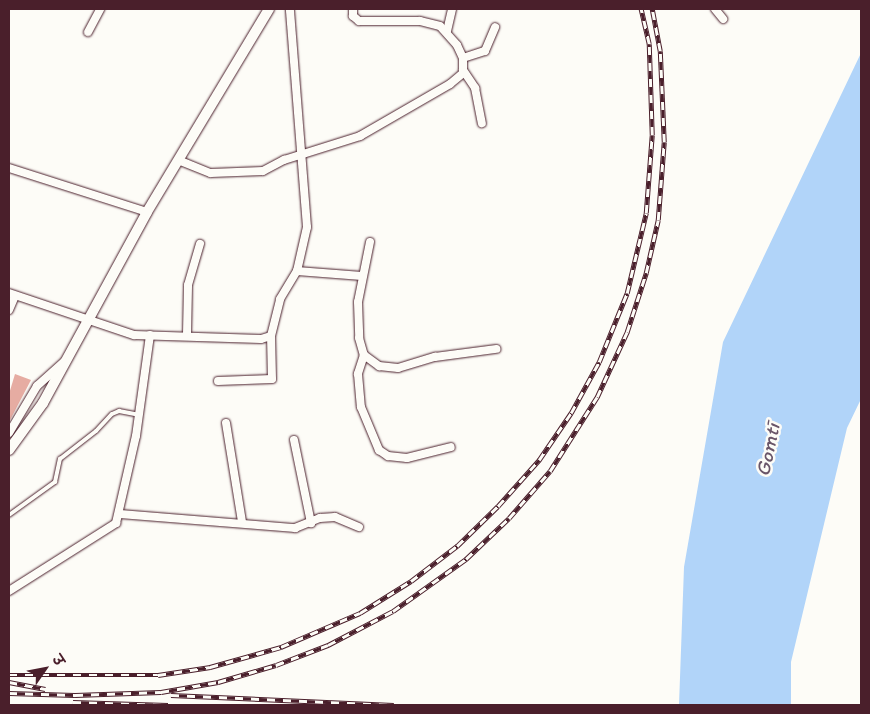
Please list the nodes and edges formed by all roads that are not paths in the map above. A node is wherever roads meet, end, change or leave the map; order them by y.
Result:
1 (100, 9) edge
2 (290, 9) edge
3 (353, 9) edge
4 (452, 9) edge
5 (715, 9) edge
6 (267, 12) edge
7 (724, 19) dead end
8 (495, 27) dead end
9 (447, 31) junction
10 (88, 32) dead end
11 (463, 58) junction
12 (463, 70) junction
13 (482, 123) dead end
14 (299, 156) junction
15 (178, 160) junction
16 (9, 168) edge
17 (147, 212) junction
18 (370, 242) dead end
19 (200, 244) dead end
20 (297, 271) junction
21 (362, 276) junction
22 (12, 294) edge
23 (9, 310) edge
24 (88, 321) junction
25 (187, 334) junction
26 (150, 335) junction
27 (271, 336) junction
28 (496, 349) dead end
29 (364, 355) junction
30 (66, 361) junction
31 (218, 381) dead end
32 (139, 415) junction
33 (226, 424) dead end
34 (9, 433) edge
35 (294, 440) dead end
36 (451, 447) dead end
37 (9, 450) edge
38 (120, 514) junction
39 (9, 515) edge
40 (242, 522) junction
41 (311, 523) junction
42 (359, 527) dead end
43 (9, 591) edge

1 - 10 street
2 - 14 street
3 - 9 street
4 - 9 street
5 - 7 street
6 - 15 street
8 - 11 street
9 - 11 street
11 - 12 street
12 - 13 street
12 - 14 street
14 - 15 street
14 - 20 street
15 - 17 street
16 - 17 street
17 - 24 street
18 - 21 street
19 - 25 street
20 - 21 street
20 - 27 street
21 - 29 street
22 - 23 street
22 - 24 street
24 - 26 street
24 - 30 street
25 - 26 street
25 - 27 street
26 - 32 street
27 - 31 street
28 - 29 street
29 - 36 street
30 - 34 street
30 - 37 street
32 - 38 street
32 - 39 lane
33 - 40 street
35 - 41 street
38 - 40 street
38 - 43 street
40 - 41 street
41 - 42 street

